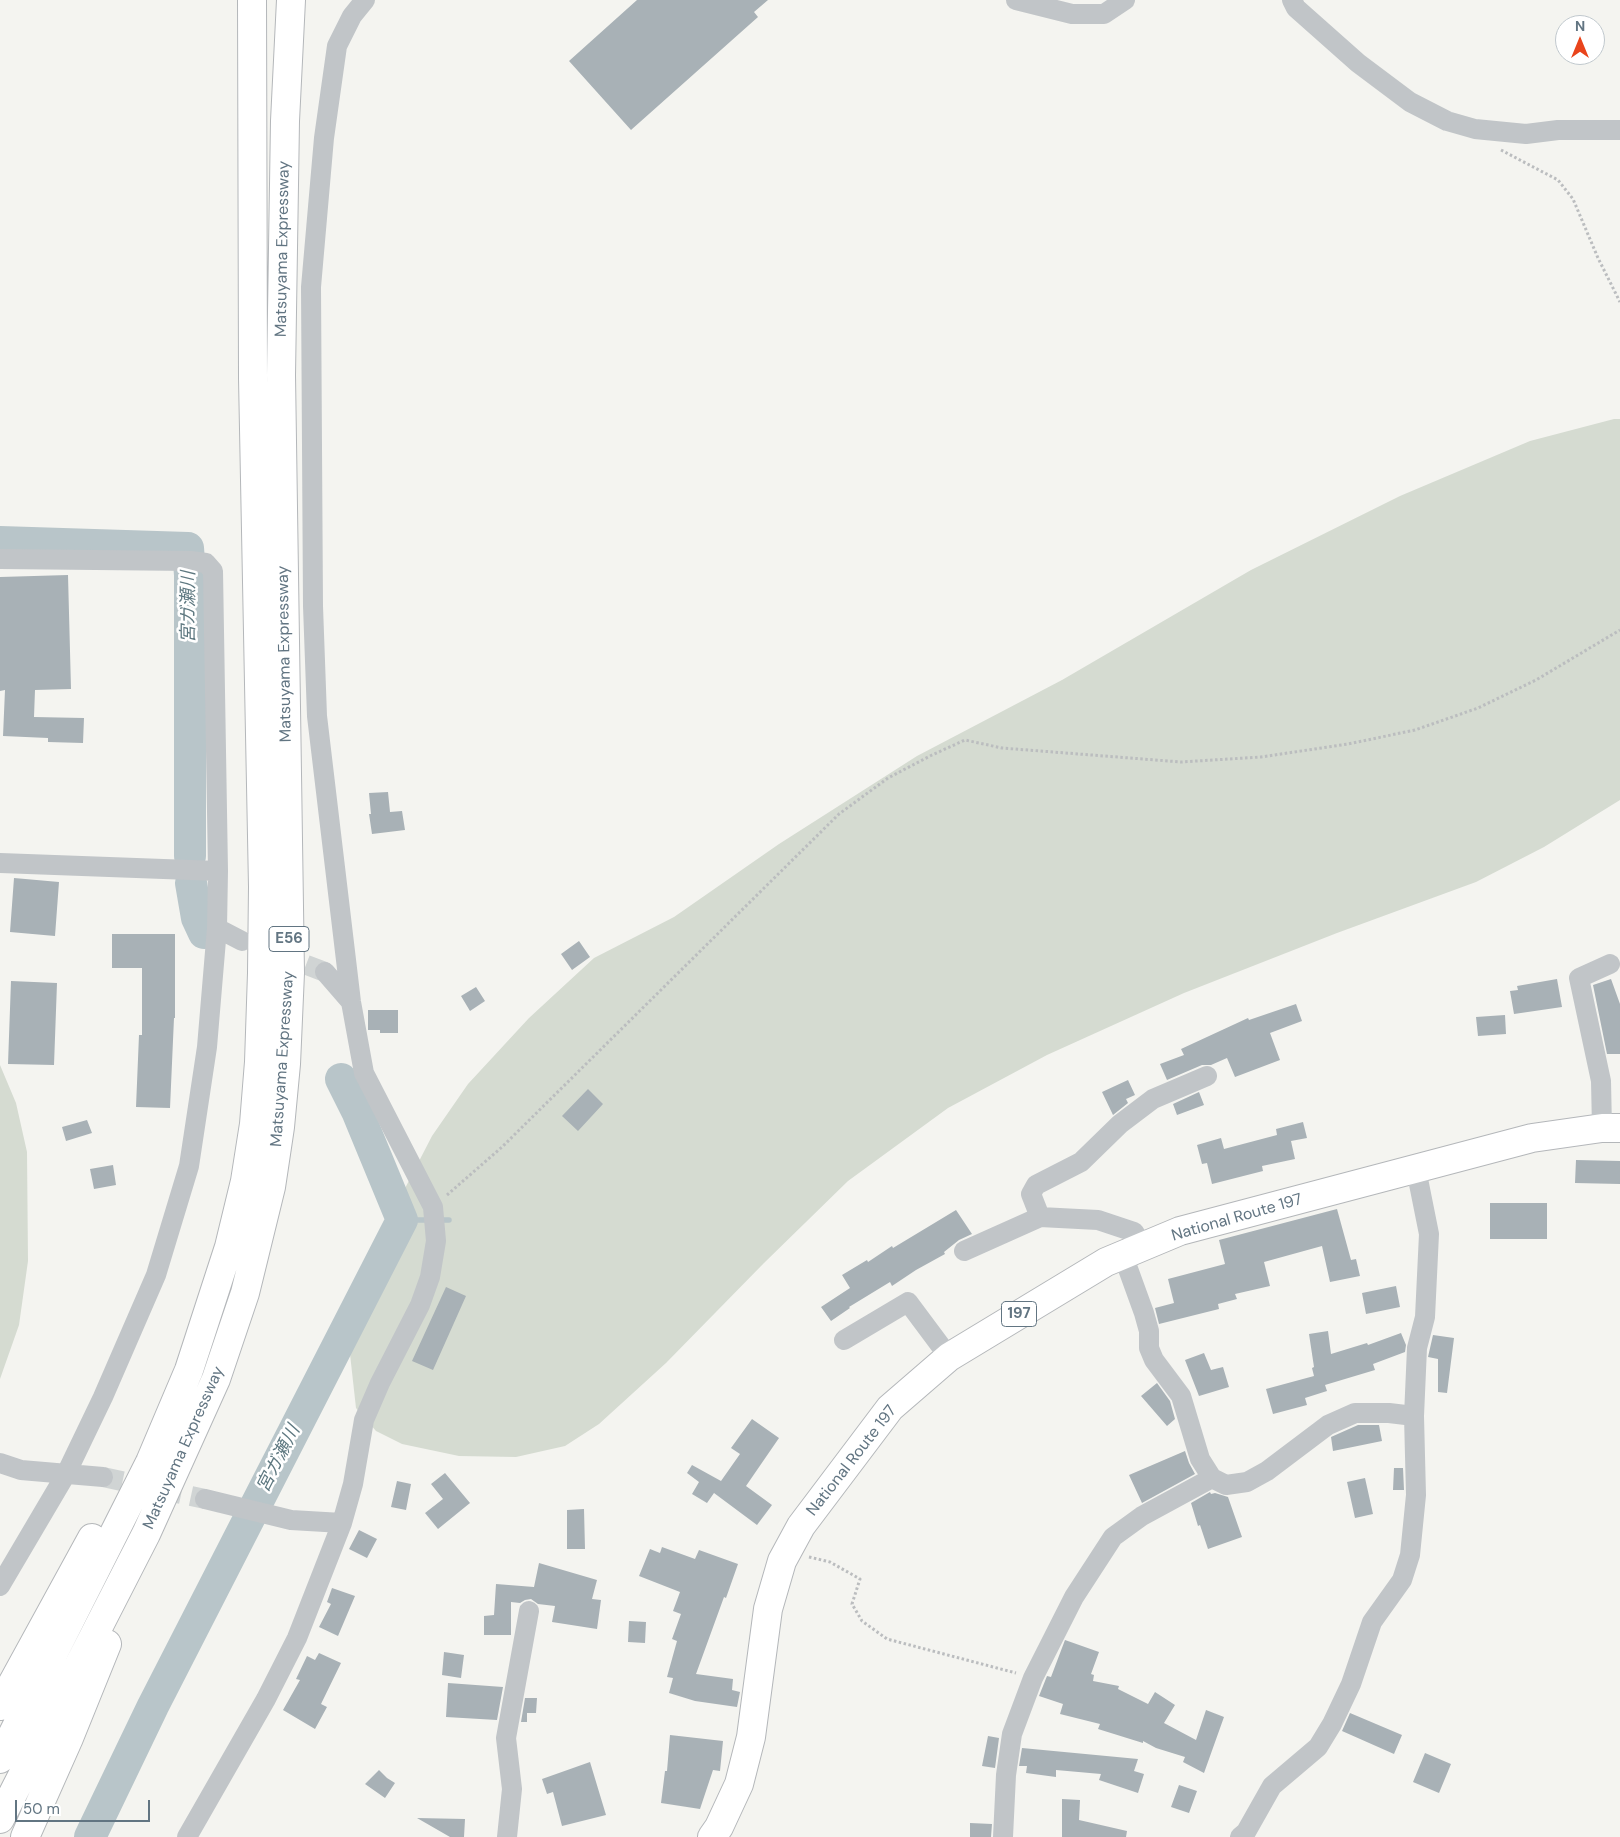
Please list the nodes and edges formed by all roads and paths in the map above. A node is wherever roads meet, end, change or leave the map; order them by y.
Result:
1 (252, 0) edge
2 (291, 0) edge
3 (365, 0) edge
4 (1016, 0) edge
5 (1125, 0) edge
6 (1292, 0) edge
7 (1475, 129) junction
8 (1620, 130) edge
9 (1620, 302) edge
10 (0, 560) edge
11 (1620, 630) edge
12 (0, 863) edge
13 (218, 870) junction
14 (217, 928) junction
15 (242, 941) dead end
16 (1610, 964) dead end
17 (326, 972) tunnel mouth
18 (351, 1002) junction
19 (1207, 1076) dead end
20 (1611, 1128) edge
21 (1416, 1170) junction
22 (433, 1207) junction
23 (1040, 1217) junction
24 (964, 1251) dead end
25 (1133, 1251) junction
26 (217, 1287) junction
27 (844, 1340) dead end
28 (949, 1356) junction
29 (216, 1379) junction
30 (1414, 1416) junction
31 (0, 1463) edge
32 (66, 1474) junction
33 (103, 1477) tunnel mouth
34 (1212, 1478) junction
35 (205, 1500) tunnel mouth
36 (342, 1523) junction
37 (787, 1553) junction
38 (0, 1586) edge
39 (529, 1611) dead end
40 (1033, 1678) junction
41 (0, 1706) edge
42 (0, 1760) edge
43 (0, 1820) edge
44 (25, 1837) edge
45 (187, 1837) edge
46 (507, 1837) edge
47 (712, 1837) edge
48 (1003, 1837) edge
49 (1240, 1837) edge

1 - 26 highway, Matsuyama Expressway / E56
2 - 29 highway, Matsuyama Expressway / E56
3 - 18 street
4 - 5 street
6 - 7 street
7 - 8 street
7 - 9 path
10 - 13 street
11 - 22 path
12 - 13 street
13 - 14 street
14 - 15 street
14 - 32 street
16 - 20 street
17 - 18 street
18 - 22 street
19 - 23 street
20 - 21 highway, National Route 197 / 197
21 - 25 highway, National Route 197 / 197
21 - 30 street
22 - 36 street
23 - 24 street
23 - 25 street
25 - 28 highway, National Route 197 / 197
25 - 34 street
26 - 41 highway
26 - 42 highway, Matsuyama Expressway / E56
27 - 28 street
28 - 37 highway, National Route 197 / 197
29 - 43 highway, Matsuyama Expressway / E56
29 - 44 highway
30 - 34 street
30 - 49 street
31 - 32 street
32 - 33 street
32 - 38 street
34 - 40 street
35 - 36 street
36 - 45 street
37 - 40 path
37 - 47 highway, National Route 197 / 197
39 - 46 street
40 - 48 street

